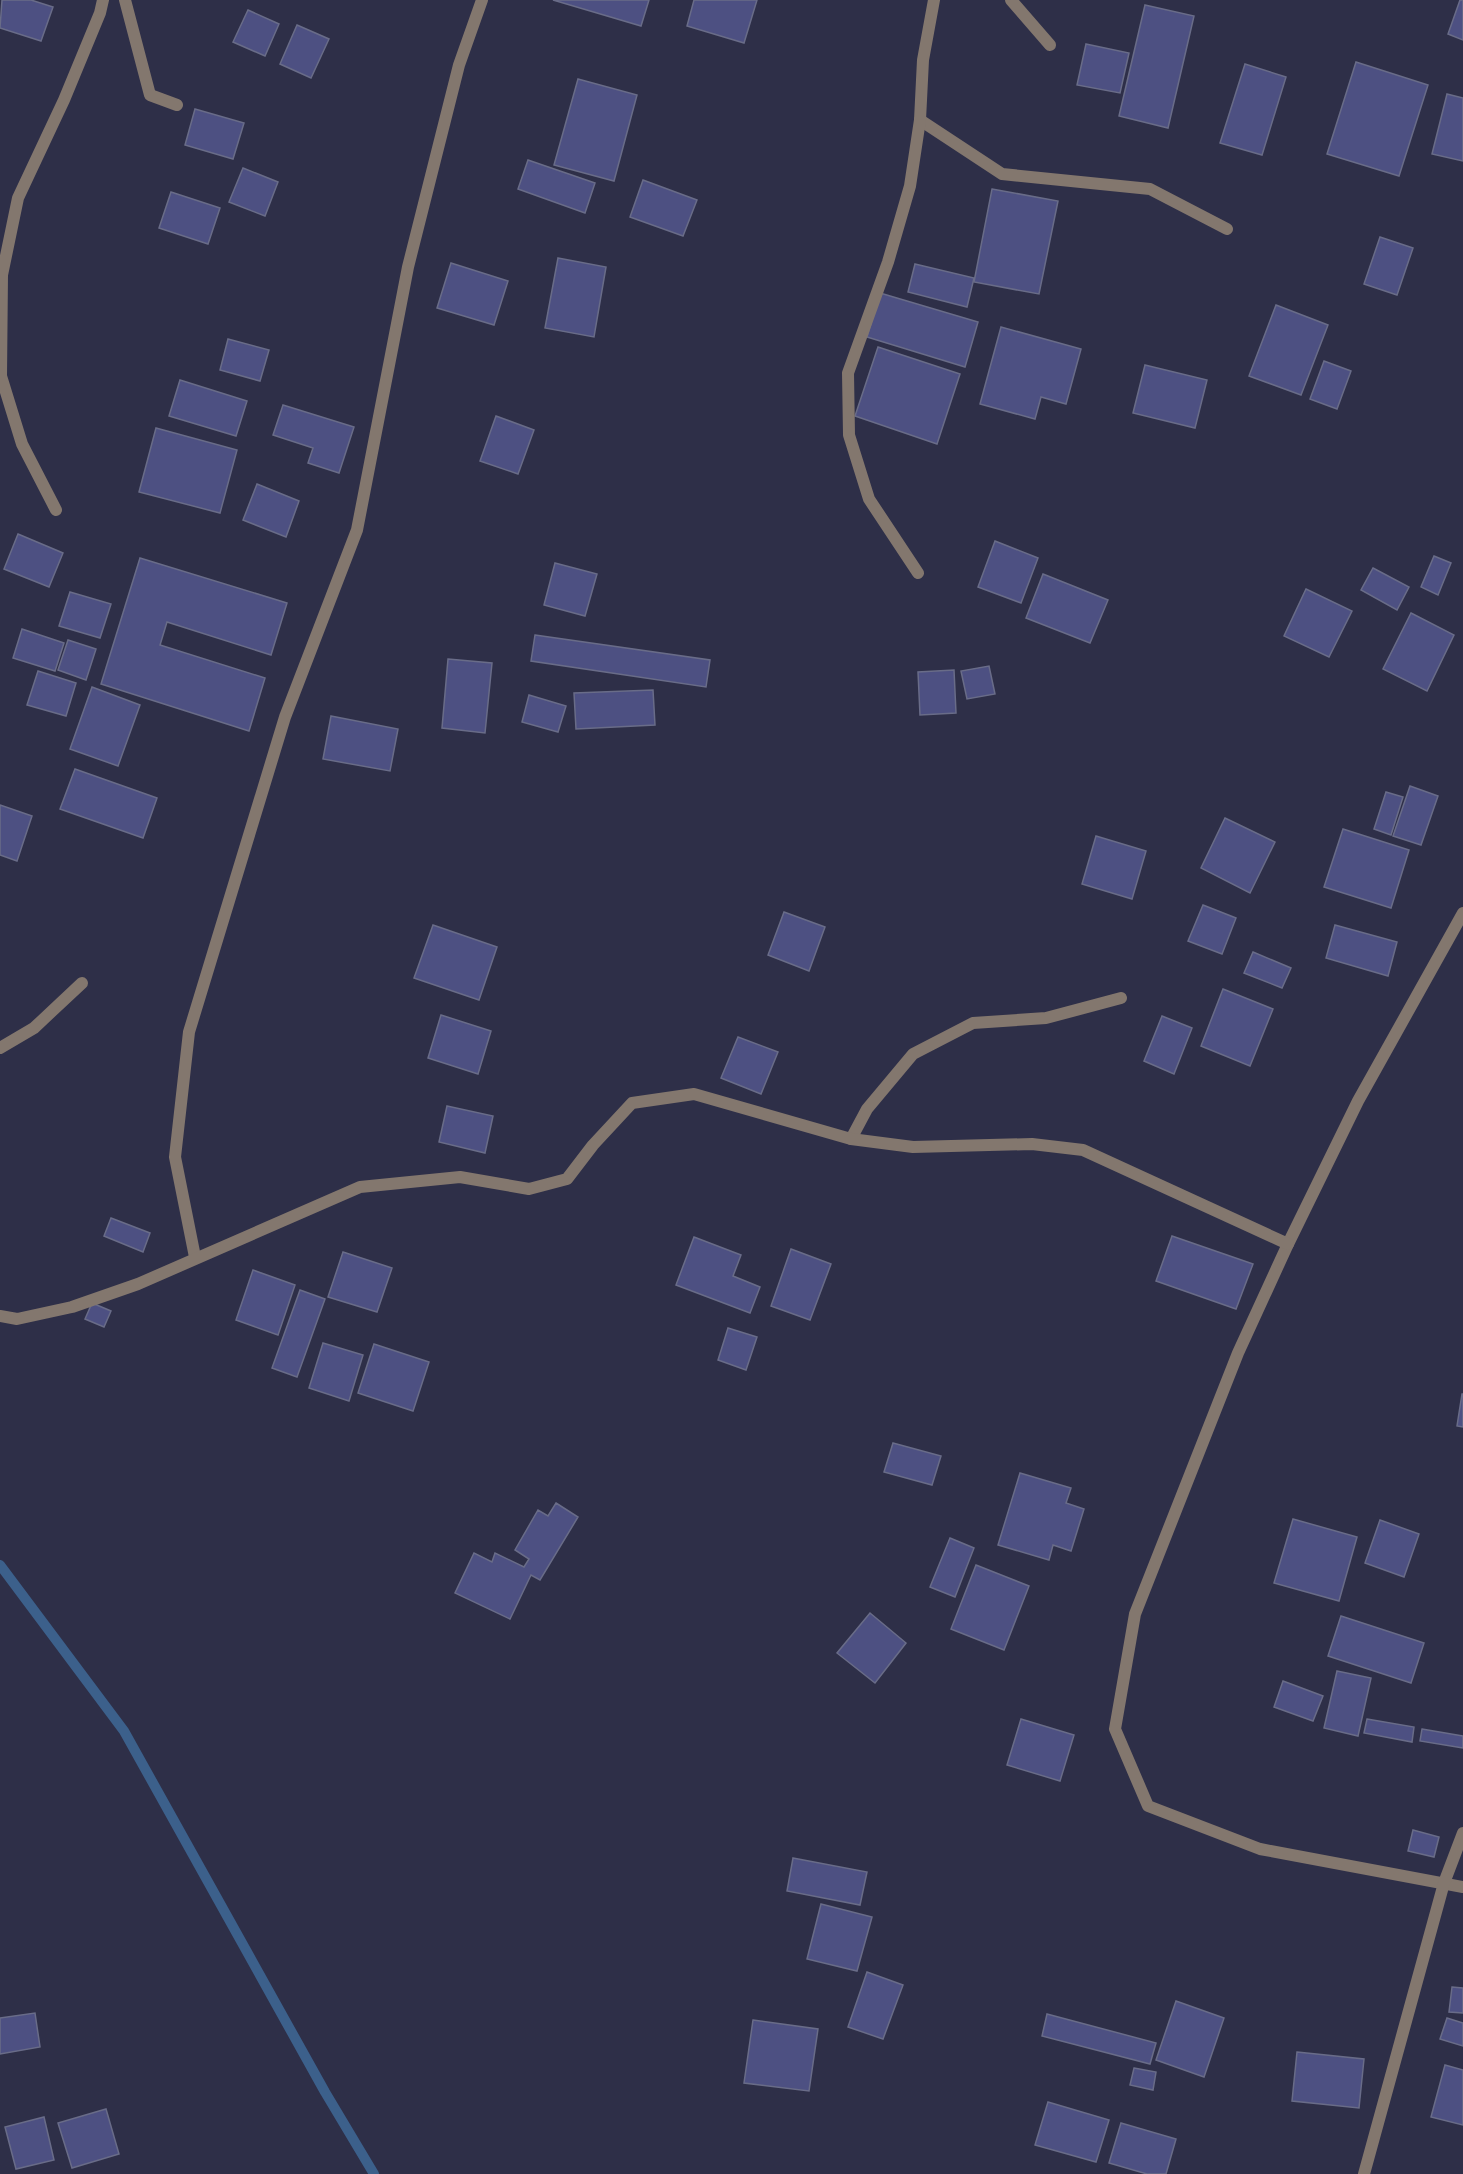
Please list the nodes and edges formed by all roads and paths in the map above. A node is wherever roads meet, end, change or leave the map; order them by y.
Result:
1 (103, 0) edge
2 (125, 0) edge
3 (483, 0) edge
4 (934, 0) edge
5 (1011, 0) edge
6 (1050, 45) dead end
7 (177, 105) dead end
8 (920, 120) junction
9 (1227, 230) dead end
10 (57, 510) dead end
11 (918, 573) dead end
12 (1463, 913) edge
13 (82, 983) dead end
14 (1121, 998) dead end
15 (0, 1048) edge
16 (851, 1139) junction
17 (1288, 1244) junction
18 (195, 1257) junction
19 (0, 1316) edge
20 (1463, 1833) edge
21 (1444, 1883) junction
22 (1463, 1887) edge
23 (1364, 2174) edge

1 - 10 street
2 - 7 street
3 - 18 street
4 - 8 street
5 - 6 street
8 - 9 street
8 - 11 street
12 - 17 street
13 - 15 street
14 - 16 street
16 - 17 street
16 - 18 street
17 - 21 street
18 - 19 street
20 - 21 street
21 - 22 street
21 - 23 street

